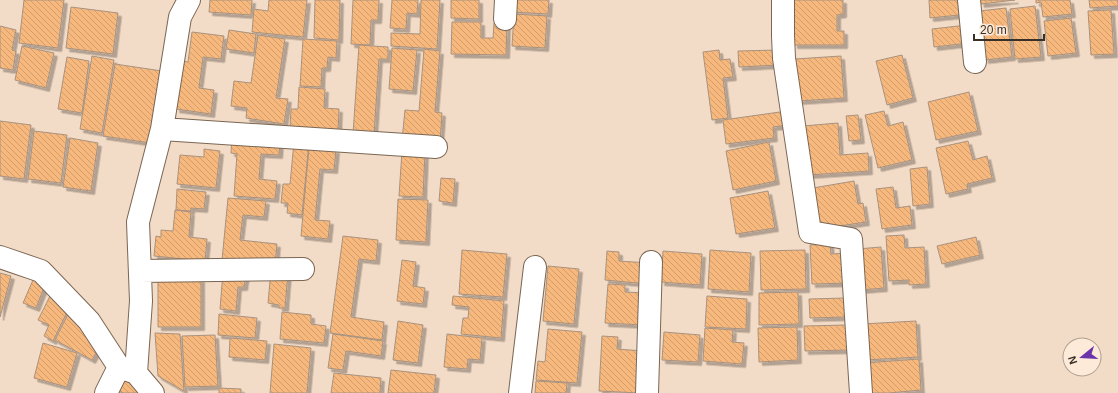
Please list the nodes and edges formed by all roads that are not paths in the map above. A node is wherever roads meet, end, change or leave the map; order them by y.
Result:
1 (190, 0) edge
2 (783, 0) edge
3 (969, 0) edge
4 (975, 62) dead end
5 (162, 129) junction
6 (436, 147) dead end
7 (0, 257) edge
8 (651, 262) dead end
9 (535, 267) dead end
10 (303, 269) dead end
11 (140, 271) junction
12 (128, 370) junction
13 (106, 393) edge
14 (153, 393) edge
15 (520, 393) edge
16 (647, 393) edge
17 (861, 393) edge

1 - 5 street
2 - 17 street
3 - 4 street
5 - 6 street
5 - 11 street
7 - 12 street
8 - 16 street
9 - 15 street
10 - 11 street
11 - 12 street
12 - 13 street
12 - 14 street

